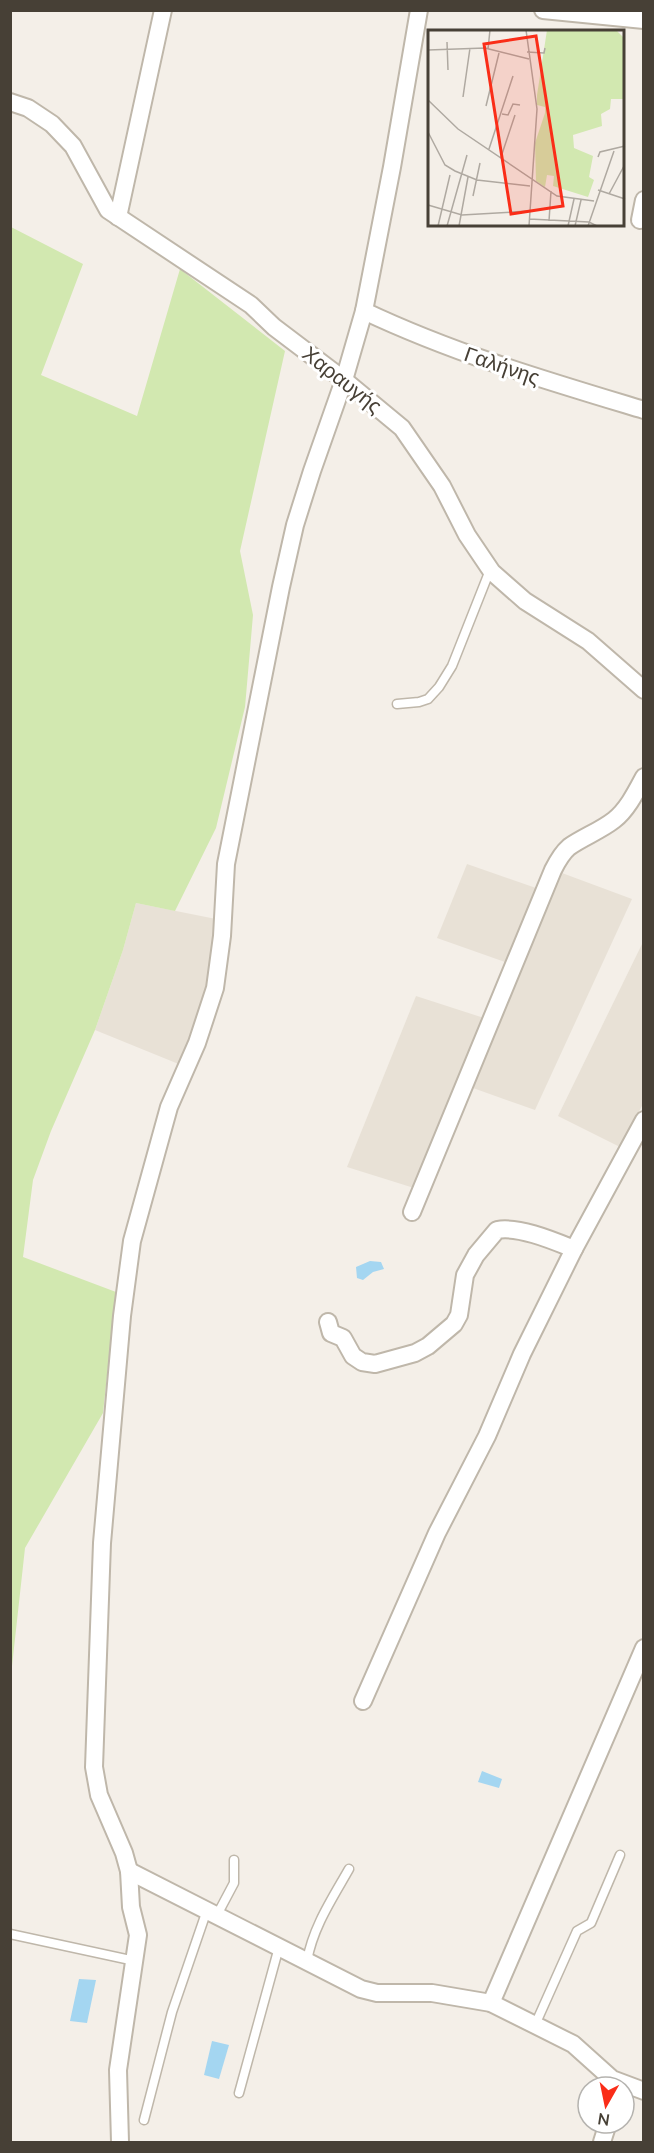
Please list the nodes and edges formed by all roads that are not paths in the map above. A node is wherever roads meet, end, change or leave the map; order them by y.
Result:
1 (163, 10) edge
2 (419, 10) edge
3 (543, 10) edge
4 (644, 20) edge
5 (10, 102) edge
6 (644, 200) edge
7 (118, 218) junction
8 (640, 220) dead end
9 (364, 311) junction
10 (344, 380) junction
11 (644, 410) edge
12 (490, 569) junction
13 (644, 690) edge
14 (397, 704) dead end
15 (644, 777) edge
16 (644, 1120) edge
17 (412, 1212) dead end
18 (574, 1249) junction
19 (328, 1322) dead end
20 (644, 1648) edge
21 (363, 1701) dead end
22 (620, 1855) dead end
23 (234, 1860) dead end
24 (349, 1869) dead end
25 (129, 1871) junction
26 (212, 1913) junction
27 (10, 1934) edge
28 (279, 1947) junction
29 (136, 1961) junction
30 (307, 1961) junction
31 (491, 2003) junction
32 (535, 2026) junction
33 (608, 2075) edge
34 (239, 2093) dead end
35 (144, 2120) dead end
36 (120, 2142) edge

1 - 7 street
2 - 9 street
3 - 4 street
5 - 7 street, Χαραυγής
6 - 8 street
7 - 10 street, Χαραυγής
9 - 10 street
9 - 11 street, Γαλήνης
10 - 12 street, Χαραυγής
10 - 25 street
12 - 13 street, Χαραυγής
12 - 14 lane
15 - 17 street
16 - 18 street
18 - 19 street
18 - 21 street
20 - 31 street
22 - 32 lane
23 - 26 lane
24 - 30 lane
25 - 26 street
25 - 29 street
26 - 28 street
26 - 35 lane
27 - 29 lane
28 - 30 street
28 - 34 lane
29 - 36 street
30 - 31 street
31 - 32 street
32 - 33 street

